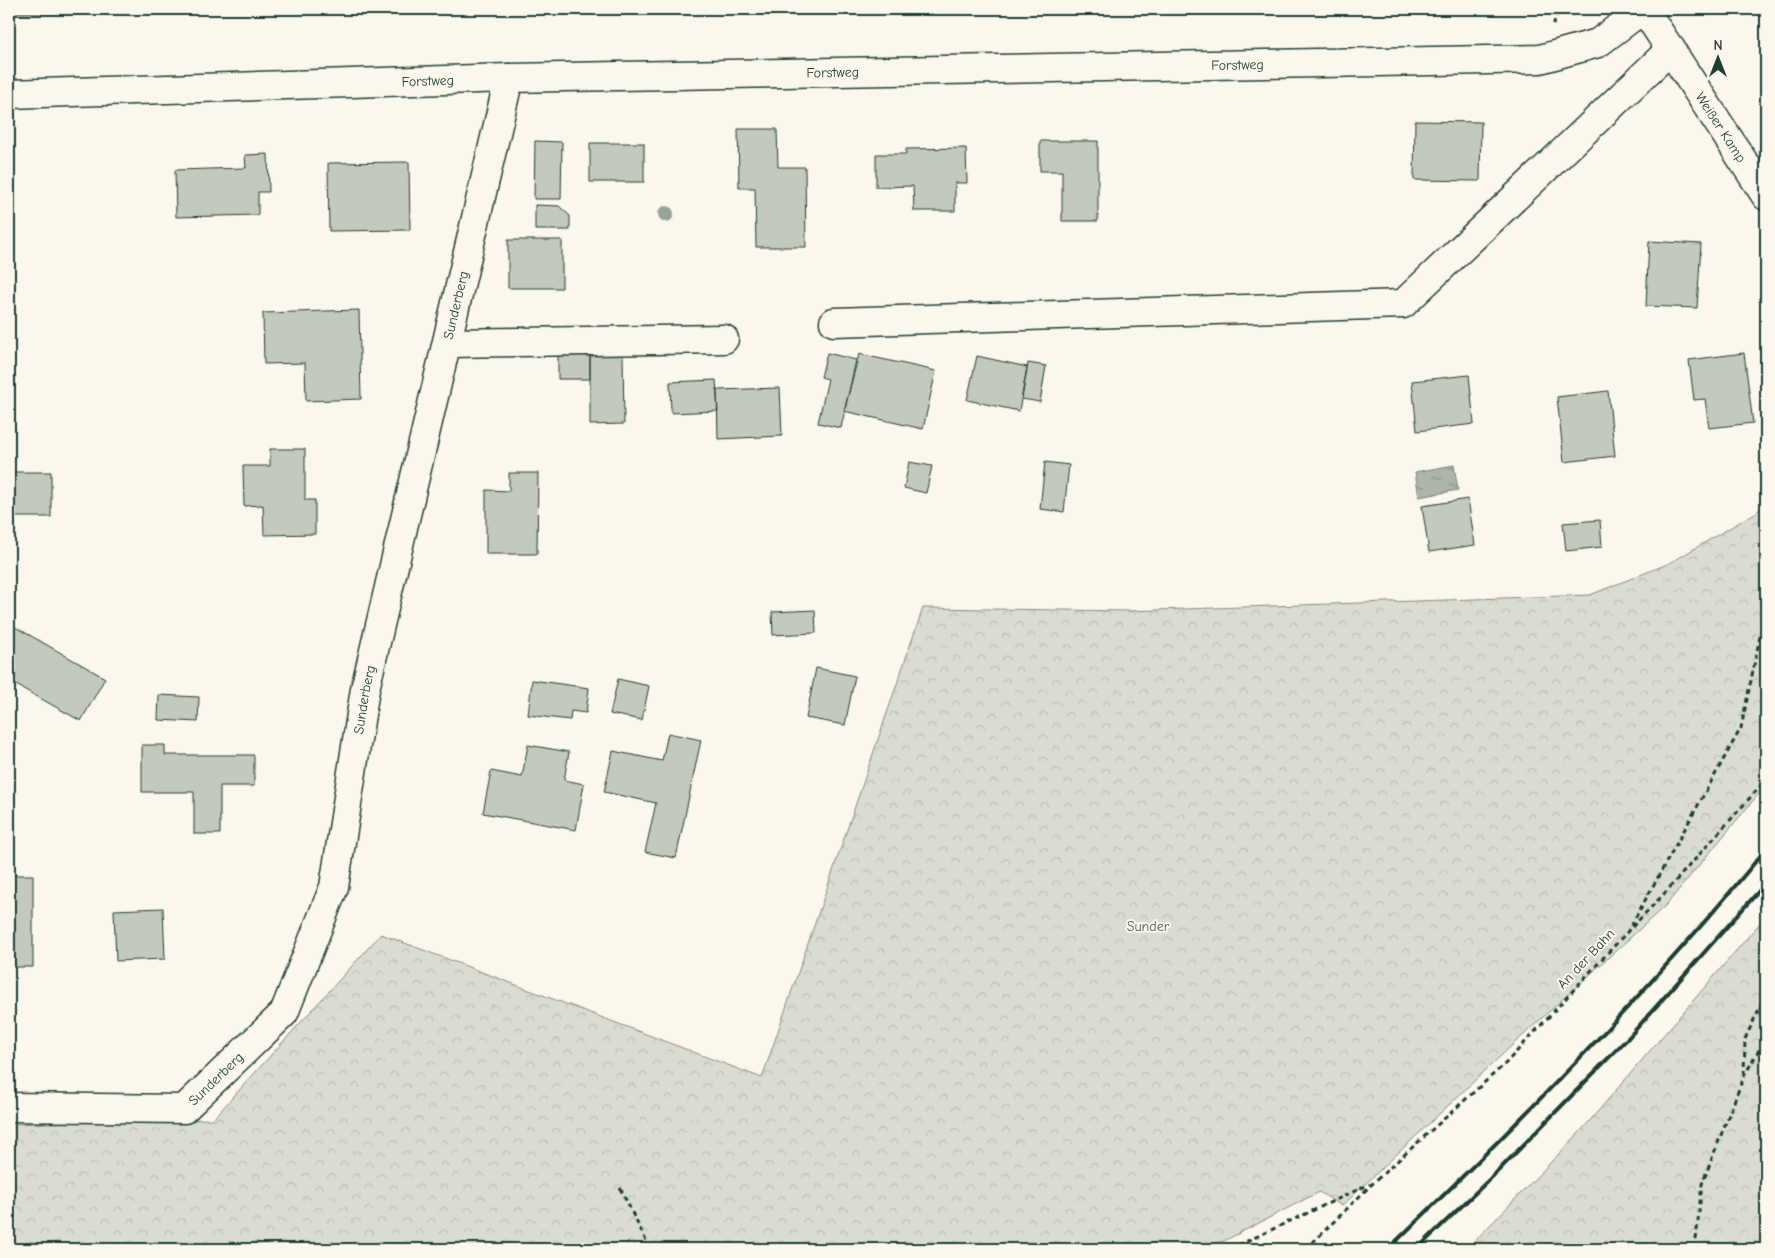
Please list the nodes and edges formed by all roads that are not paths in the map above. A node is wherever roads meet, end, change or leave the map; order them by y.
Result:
1 (1644, 9) edge
2 (1671, 49) junction
3 (509, 78) junction
4 (9, 94) edge
5 (1766, 196) edge
6 (834, 322) dead end
7 (724, 339) dead end
8 (447, 343) junction
9 (9, 1107) edge

1 - 2 street, Weißer Kamp
1 - 3 street, Forstweg
2 - 5 street, Weißer Kamp
2 - 6 street
3 - 4 street, Forstweg
3 - 8 street, Sunderberg
7 - 8 street
8 - 9 street, Sunderberg

